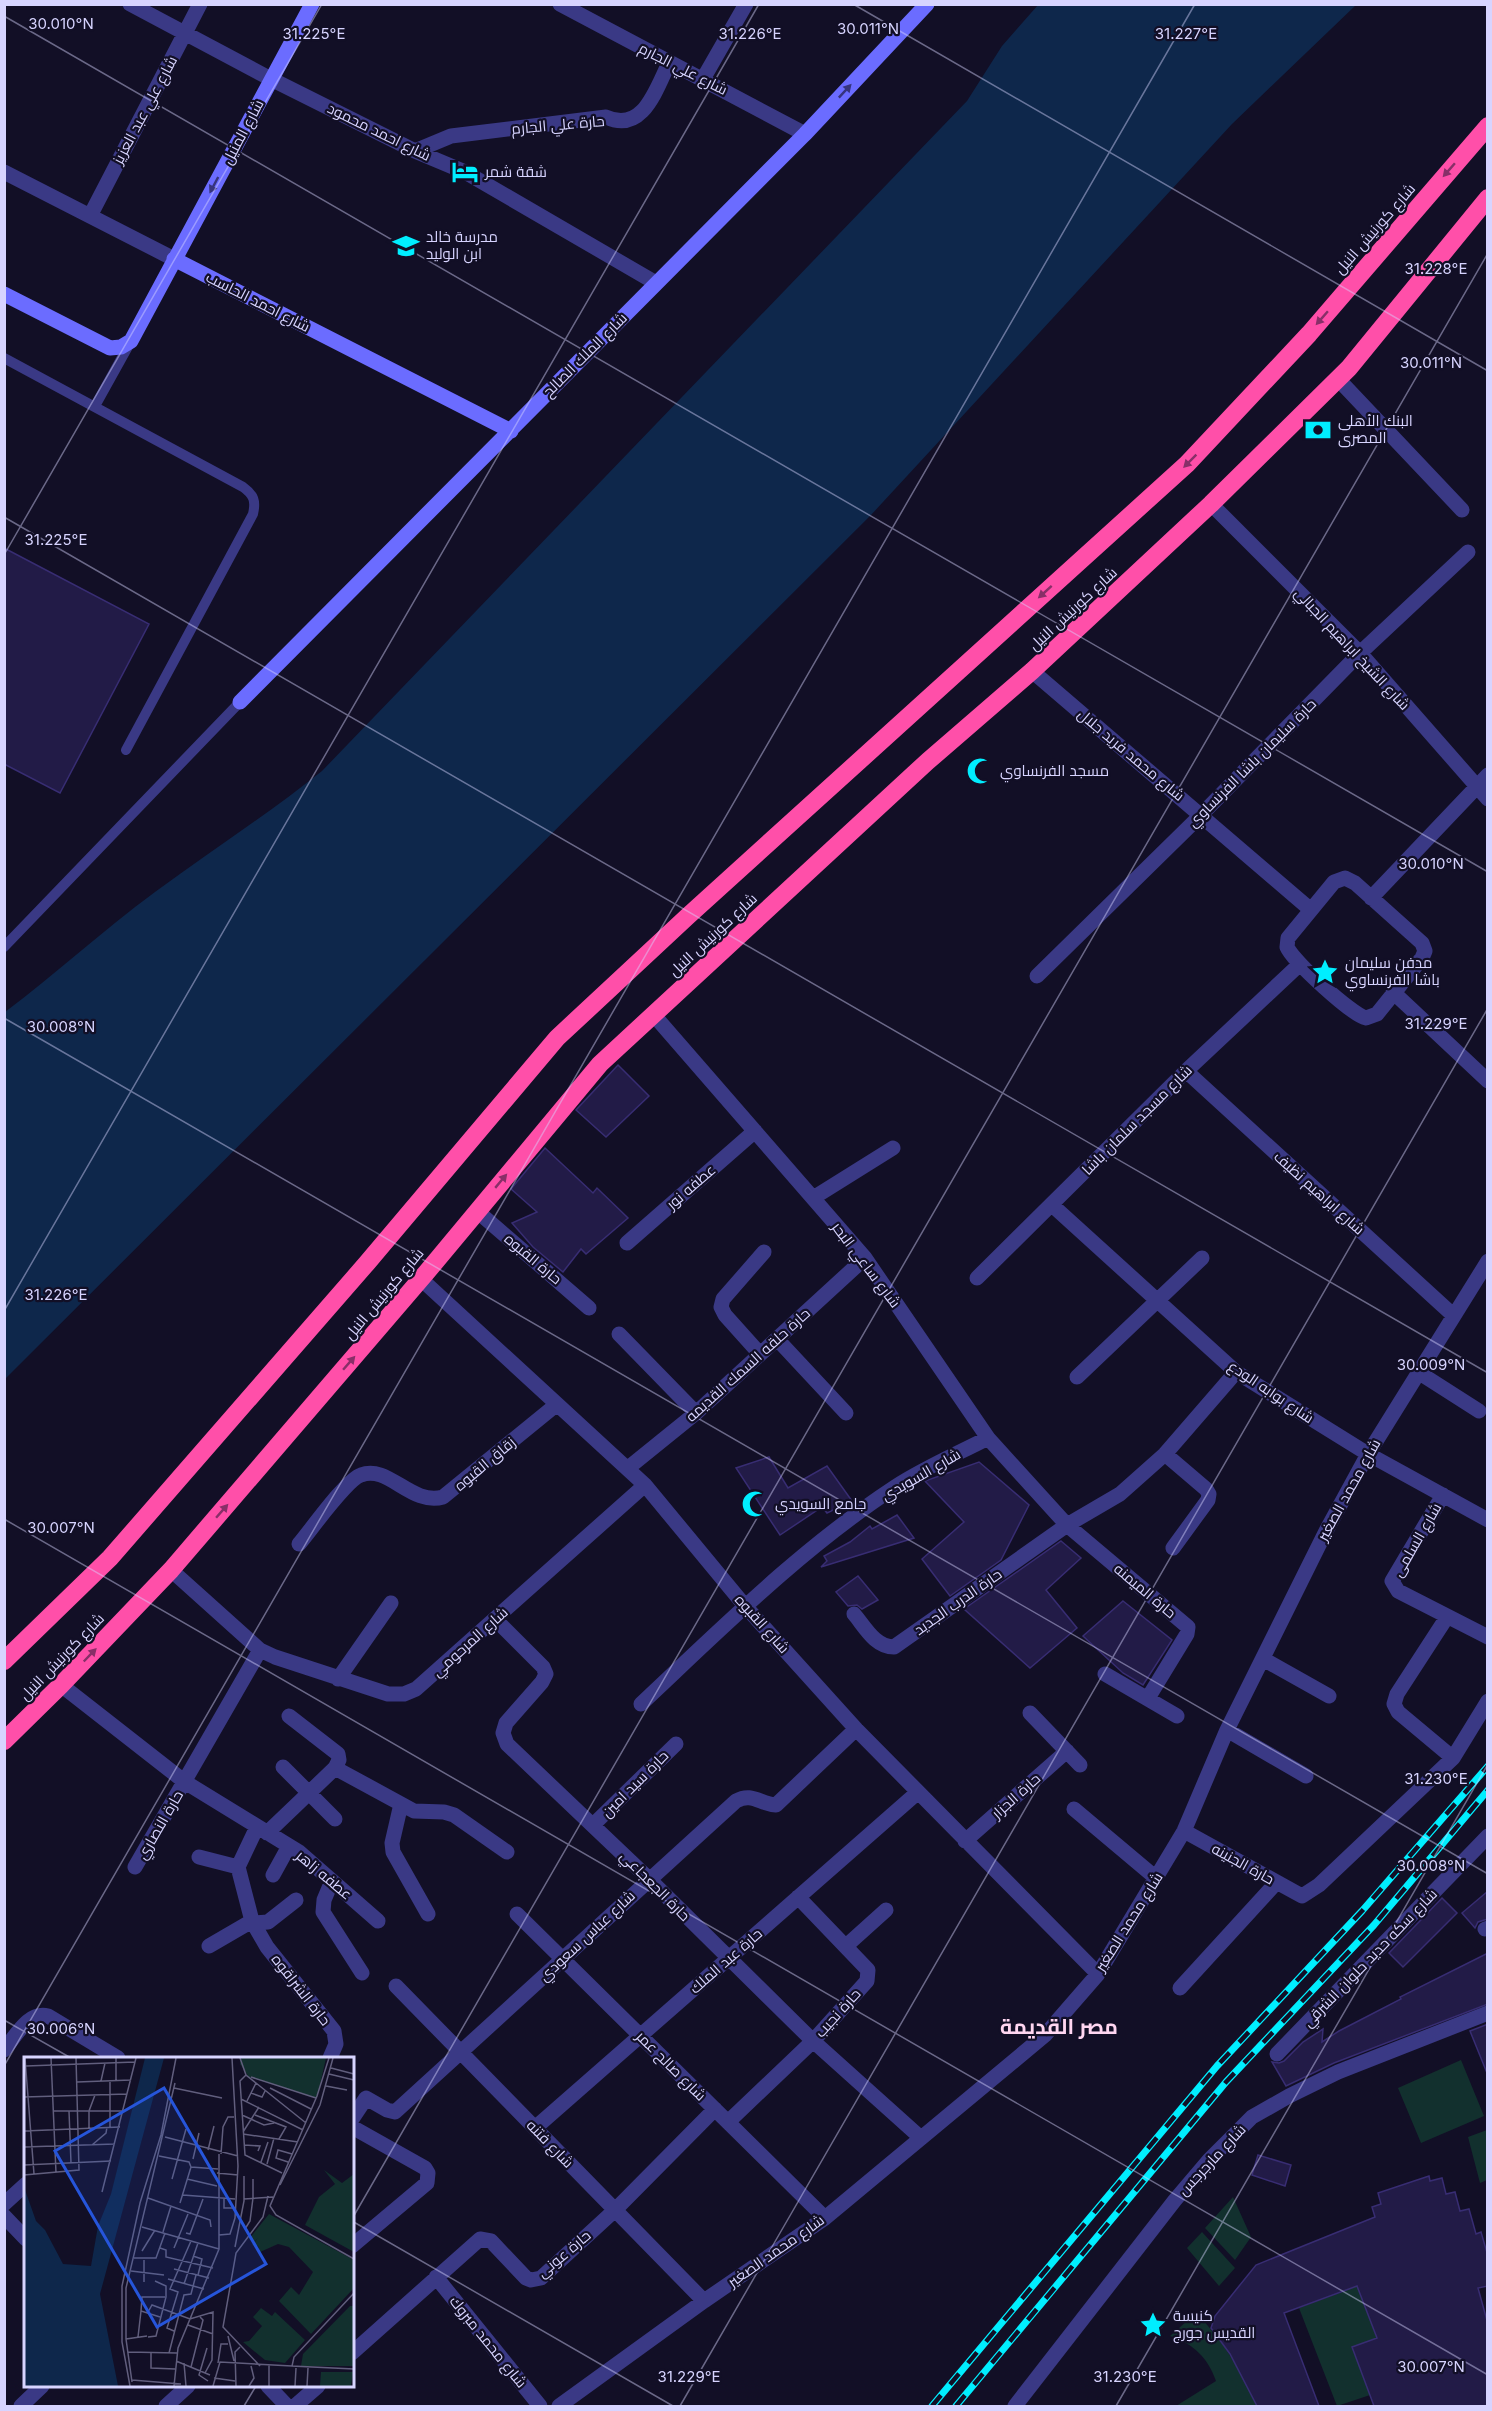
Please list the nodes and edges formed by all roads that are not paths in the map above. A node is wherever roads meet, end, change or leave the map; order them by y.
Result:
1 (130, 4) edge
2 (200, 4) edge
3 (312, 4) edge
4 (560, 4) edge
5 (746, 4) edge
6 (927, 4) edge
7 (185, 34) junction
8 (669, 63) junction
9 (271, 79) junction
10 (703, 79) junction
11 (1488, 126) edge
12 (805, 134) junction
13 (415, 151) junction
14 (4, 172) edge
15 (1488, 198) edge
16 (90, 216) junction
17 (174, 259) junction
18 (656, 283) junction
19 (4, 294) edge
20 (131, 341) junction
21 (4, 358) edge
22 (1338, 379) junction
23 (95, 406) junction
24 (511, 431) junction
25 (1211, 504) junction
26 (1462, 510) dead end
27 (1468, 552) dead end
28 (1360, 653) junction
29 (1032, 671) junction
30 (240, 702) joint
31 (126, 750) dead end
32 (1488, 775) edge
33 (1476, 786) junction
34 (1488, 799) edge
35 (1202, 815) junction
36 (1371, 898) junction
37 (1311, 910) junction
38 (4, 947) edge
39 (1300, 964) junction
40 (1037, 976) dead end
41 (1393, 992) junction
42 (653, 1014) junction
43 (1186, 1071) junction
44 (1488, 1081) edge
45 (755, 1131) junction
46 (893, 1148) dead end
47 (813, 1198) junction
48 (1052, 1204) junction
49 (477, 1211) junction
50 (627, 1243) dead end
51 (764, 1252) dead end
52 (865, 1258) junction
53 (1202, 1258) dead end
54 (1488, 1261) edge
55 (978, 1278) dead end
56 (421, 1279) junction
57 (1158, 1300) junction
58 (589, 1308) dead end
59 (1453, 1315) junction
60 (620, 1334) dead end
61 (777, 1339) junction
62 (760, 1354) junction
63 (1236, 1372) junction
64 (1418, 1372) junction
65 (1077, 1377) dead end
66 (556, 1405) junction
67 (1479, 1412) dead end
68 (696, 1413) junction
69 (846, 1413) dead end
70 (988, 1437) junction
71 (1164, 1454) junction
72 (1368, 1454) junction
73 (628, 1468) junction
74 (645, 1485) junction
75 (1443, 1496) junction
76 (1488, 1520) edge
77 (1067, 1525) junction
78 (299, 1544) dead end
79 (1173, 1548) dead end
80 (171, 1570) junction
81 (392, 1603) dead end
82 (745, 1606) junction
83 (854, 1614) dead end
84 (1447, 1617) junction
85 (495, 1619) junction
86 (1488, 1637) edge
87 (260, 1650) junction
88 (1263, 1659) junction
89 (4, 1661) edge
90 (1105, 1674) dead end
91 (338, 1679) junction
92 (62, 1685) junction
93 (1329, 1696) dead end
94 (1148, 1698) junction
95 (1488, 1701) edge
96 (641, 1704) dead end
97 (1030, 1713) dead end
98 (289, 1716) dead end
99 (1178, 1716) dead end
100 (856, 1730) junction
101 (1227, 1730) junction
102 (4, 1741) edge
103 (676, 1744) dead end
104 (1067, 1751) junction
105 (1453, 1758) junction
106 (1080, 1765) dead end
107 (283, 1767) dead end
108 (335, 1768) junction
109 (1306, 1776) dead end
110 (185, 1782) junction
111 (310, 1792) junction
112 (917, 1793) junction
113 (401, 1804) junction
114 (1074, 1809) dead end
115 (336, 1819) dead end
116 (593, 1825) junction
117 (262, 1830) junction
118 (1184, 1831) junction
119 (1488, 1836) edge
120 (965, 1841) junction
121 (289, 1846) junction
122 (507, 1852) dead end
123 (199, 1857) dead end
124 (238, 1867) junction
125 (135, 1868) dead end
126 (273, 1875) dead end
127 (1156, 1878) junction
128 (649, 1879) junction
129 (332, 1881) junction
130 (1276, 1882) junction
131 (798, 1897) junction
132 (296, 1900) dead end
133 (886, 1910) dead end
134 (428, 1914) dead end
135 (517, 1914) dead end
136 (378, 1921) dead end
137 (253, 1922) junction
138 (846, 1946) junction
139 (209, 1947) dead end
140 (562, 1959) junction
141 (728, 1959) junction
142 (362, 1973) dead end
143 (1098, 1974) junction
144 (396, 1986) dead end
145 (1180, 1988) dead end
146 (1488, 2013) edge
147 (640, 2036) junction
148 (813, 2041) junction
149 (4, 2050) edge
150 (461, 2052) junction
151 (1277, 2054) dead end
152 (116, 2057) edge
153 (330, 2057) edge
154 (715, 2109) junction
155 (354, 2116) edge
156 (728, 2122) junction
157 (354, 2128) edge
158 (535, 2128) junction
159 (921, 2138) junction
160 (24, 2186) edge
161 (4, 2204) edge
162 (615, 2210) junction
163 (4, 2216) edge
164 (825, 2218) junction
165 (24, 2237) edge
166 (354, 2244) edge
167 (436, 2277) junction
168 (704, 2301) junction
169 (354, 2351) edge
170 (40, 2387) edge
171 (186, 2387) edge
172 (270, 2387) edge
173 (316, 2387) edge
174 (21, 2406) edge
175 (166, 2406) edge
176 (287, 2406) edge
177 (295, 2406) edge
178 (540, 2406) edge
179 (559, 2406) edge
180 (1016, 2406) edge

1 - 7 street, شارع احمد محمود
2 - 7 street, شارع علي عبد العزيز
3 - 9 street, شارع المنيل
4 - 8 street, شارع علي الجارم
5 - 10 street
12 -> 6 street, شارع الملك الصالح
7 - 9 street, شارع احمد محمود
7 - 16 street, شارع علي عبد العزيز
8 - 10 street, شارع علي الجارم
8 - 13 street, حارة علي الجارم
9 - 13 street, شارع احمد محمود
9 -> 17 street, شارع المنيل
10 - 12 street, شارع علي الجارم
11 -> 89 highway, شارع كورنيش النيل
12 - 18 street, شارع الملك الصالح
13 - 18 street, شارع احمد محمود
14 - 16 street, شارع احمد الحاسب
15 - 22 highway, شارع كورنيش النيل
16 - 17 street, شارع احمد الحاسب
17 - 20 street, شارع المنيل
17 - 24 street, شارع احمد الحاسب
18 - 24 street, شارع الملك الصالح
19 - 20 street
20 - 23 lane
21 - 23 lane
22 - 25 highway, شارع كورنيش النيل
22 - 26 street
23 - 31 lane
24 - 30 street, شارع الملك الصالح
25 - 28 street, شارع الشيخ ابراهيم الجبالي
25 - 29 highway, شارع كورنيش النيل
27 - 28 street, حارة سليمان باشا الفرنساوي
28 - 33 street, شارع الشيخ ابراهيم الجبالي
28 - 35 street, حارة سليمان باشا الفرنساوي
29 - 35 street, شارع محمد فريد جلال
29 - 42 highway, شارع كورنيش النيل
30 - 38 lane
32 - 33 street
33 - 34 street, شارع الشيخ ابراهيم الجبالي
33 - 36 street
35 - 37 street, شارع محمد فريد جلال
35 - 40 street, حارة سليمان باشا الفرنساوي
36 - 37 street
36 - 41 street
37 - 39 street
39 - 41 street
39 - 43 street, شارع مسجد سلمان باشا
41 - 44 street
42 - 45 street, شارع ساعي البحر
49 -> 42 highway, شارع كورنيش النيل
43 - 48 street, شارع مسجد سلمان باشا
43 - 59 street, شارع ابراهيم نظيف
45 - 47 street, شارع ساعي البحر
45 - 50 street, عطفه نور
46 - 47 street
47 - 52 street, شارع ساعي البحر
48 - 55 street, شارع مسجد سلمان باشا
48 - 57 street, شارع بوابه الودع
49 - 56 highway, شارع كورنيش النيل
49 - 58 street, حارة القبوه
51 - 62 street
52 - 61 street, حارة حلقه السمك القديمه
52 - 70 street, شارع ساعي البحر
53 - 57 street
54 - 59 street, شارع محمد الصغير
56 - 66 street, شارع القبوه
80 -> 56 highway, شارع كورنيش النيل
57 - 63 street, شارع بوابه الودع
57 - 65 street
59 - 64 street, شارع محمد الصغير
60 - 68 street
61 - 62 street, حارة حلقه السمك القديمه
61 - 69 street
62 - 68 street, حارة حلقه السمك القديمه
63 - 71 street, حارة الدرب الجديد
63 - 72 street, شارع بوابه الودع
64 - 67 street
64 - 72 street, شارع محمد الصغير
66 - 73 street, شارع القبوه
66 - 78 street, زقاق القبوه
68 - 73 street, حارة حلقه السمك القديمه
70 - 77 street, شارع ساعي البحر
70 - 82 street, شارع السويدي
71 - 77 street, حارة الدرب الجديد
71 - 79 street
72 - 75 street, شارع بوابه الودع
72 - 88 street, شارع محمد الصغير
73 - 74 street, شارع القبوه
74 - 82 street, شارع القبوه
74 - 85 street, شارع المرحومي
75 - 76 street, شارع بوابه الودع
75 - 84 street, شارع السلمى
77 - 83 street, حارة الدرب الجديد
77 - 94 street, حارة الميمنه
80 - 87 street, شارع المرحومي
92 -> 80 highway, شارع كورنيش النيل
81 - 91 street
82 - 96 street, شارع السويدي
82 - 100 street, شارع القبوه
84 - 86 street, شارع السلمى
84 - 105 street
85 - 91 street, شارع المرحومي
85 - 116 street, حارة الجعجاعي
87 - 91 street, شارع المرحومي
87 - 110 street
88 - 93 street
88 - 101 street, شارع محمد الصغير
90 - 94 street
92 - 102 highway, شارع كورنيش النيل
92 - 110 street
94 - 99 street
95 - 105 street
97 - 104 street
98 - 108 street
100 - 112 street, شارع القبوه
100 - 128 street, شارع عباس سعودي
101 - 109 street
101 - 118 street, شارع محمد الصغير
103 - 116 street, حارة سيد امين
104 - 106 street
104 - 120 street, حارة الجزار
105 - 130 street, حارة الجنينه
107 - 111 street
108 - 111 street
108 - 113 street
110 - 117 street
110 - 125 street, حارة النصاري
111 - 115 street
111 - 117 street
112 - 120 street, شارع القبوه
112 - 131 street, حارة عبد الملك
113 - 122 street
113 - 134 street
114 - 127 street
116 - 128 street, حارة الجعجاعي
117 - 121 street, عطفه زاهر
117 - 124 street
118 - 127 street, شارع محمد الصغير
118 - 130 street, حارة الجنينه
119 - 151 street, شارع سكه حديد حلوان الشرقي
120 - 143 street, شارع القبوه
121 - 126 street
121 - 129 street, عطفه زاهر
123 - 124 street
124 - 137 street, حارة الشراقوه
127 - 143 street, شارع محمد الصغير
128 - 140 street, شارع عباس سعودي
128 - 141 street, حارة الجعجاعي
129 - 136 street, عطفه زاهر
129 - 142 street
130 - 145 street
131 - 138 street, حارة نجيب
131 - 141 street, حارة عبد الملك
132 - 137 street
133 - 138 street
135 - 140 street, شارع صالح عمر
137 - 139 street
137 - 153 street, حارة الشراقوه
138 - 148 street, حارة نجيب
140 - 147 street, شارع صالح عمر
140 - 150 street, شارع عباس سعودي
141 - 147 street, حارة عبد الملك
141 - 148 street, حارة الجعجاعي
143 - 159 street, شارع محمد الصغير
144 - 150 street, شارع فتنه
146 - 180 street, شارع مارجرجس
147 - 154 street, شارع صالح عمر
147 - 158 street, حارة عبد الملك
148 - 156 street, حارة نجيب
148 - 159 street, حارة الجعجاعي
149 - 152 street
150 - 155 street, شارع عباس سعودي
150 - 158 street, شارع فتنه
154 - 156 street, شارع صالح عمر
154 - 162 street, حارة عوني
156 - 164 street, شارع صالح عمر
157 - 166 street
158 - 162 street, شارع فتنه
159 - 164 street, شارع محمد الصغير
160 - 161 street
162 - 167 street, حارة عوني
162 - 168 street, شارع فتنه
163 - 165 street
164 - 168 street, شارع محمد الصغير
167 - 169 street, حارة عوني
167 - 178 street, شارع محمد مبروك
168 - 179 street, شارع محمد الصغير
170 - 174 street
171 - 175 street
172 - 176 street
173 - 177 street

